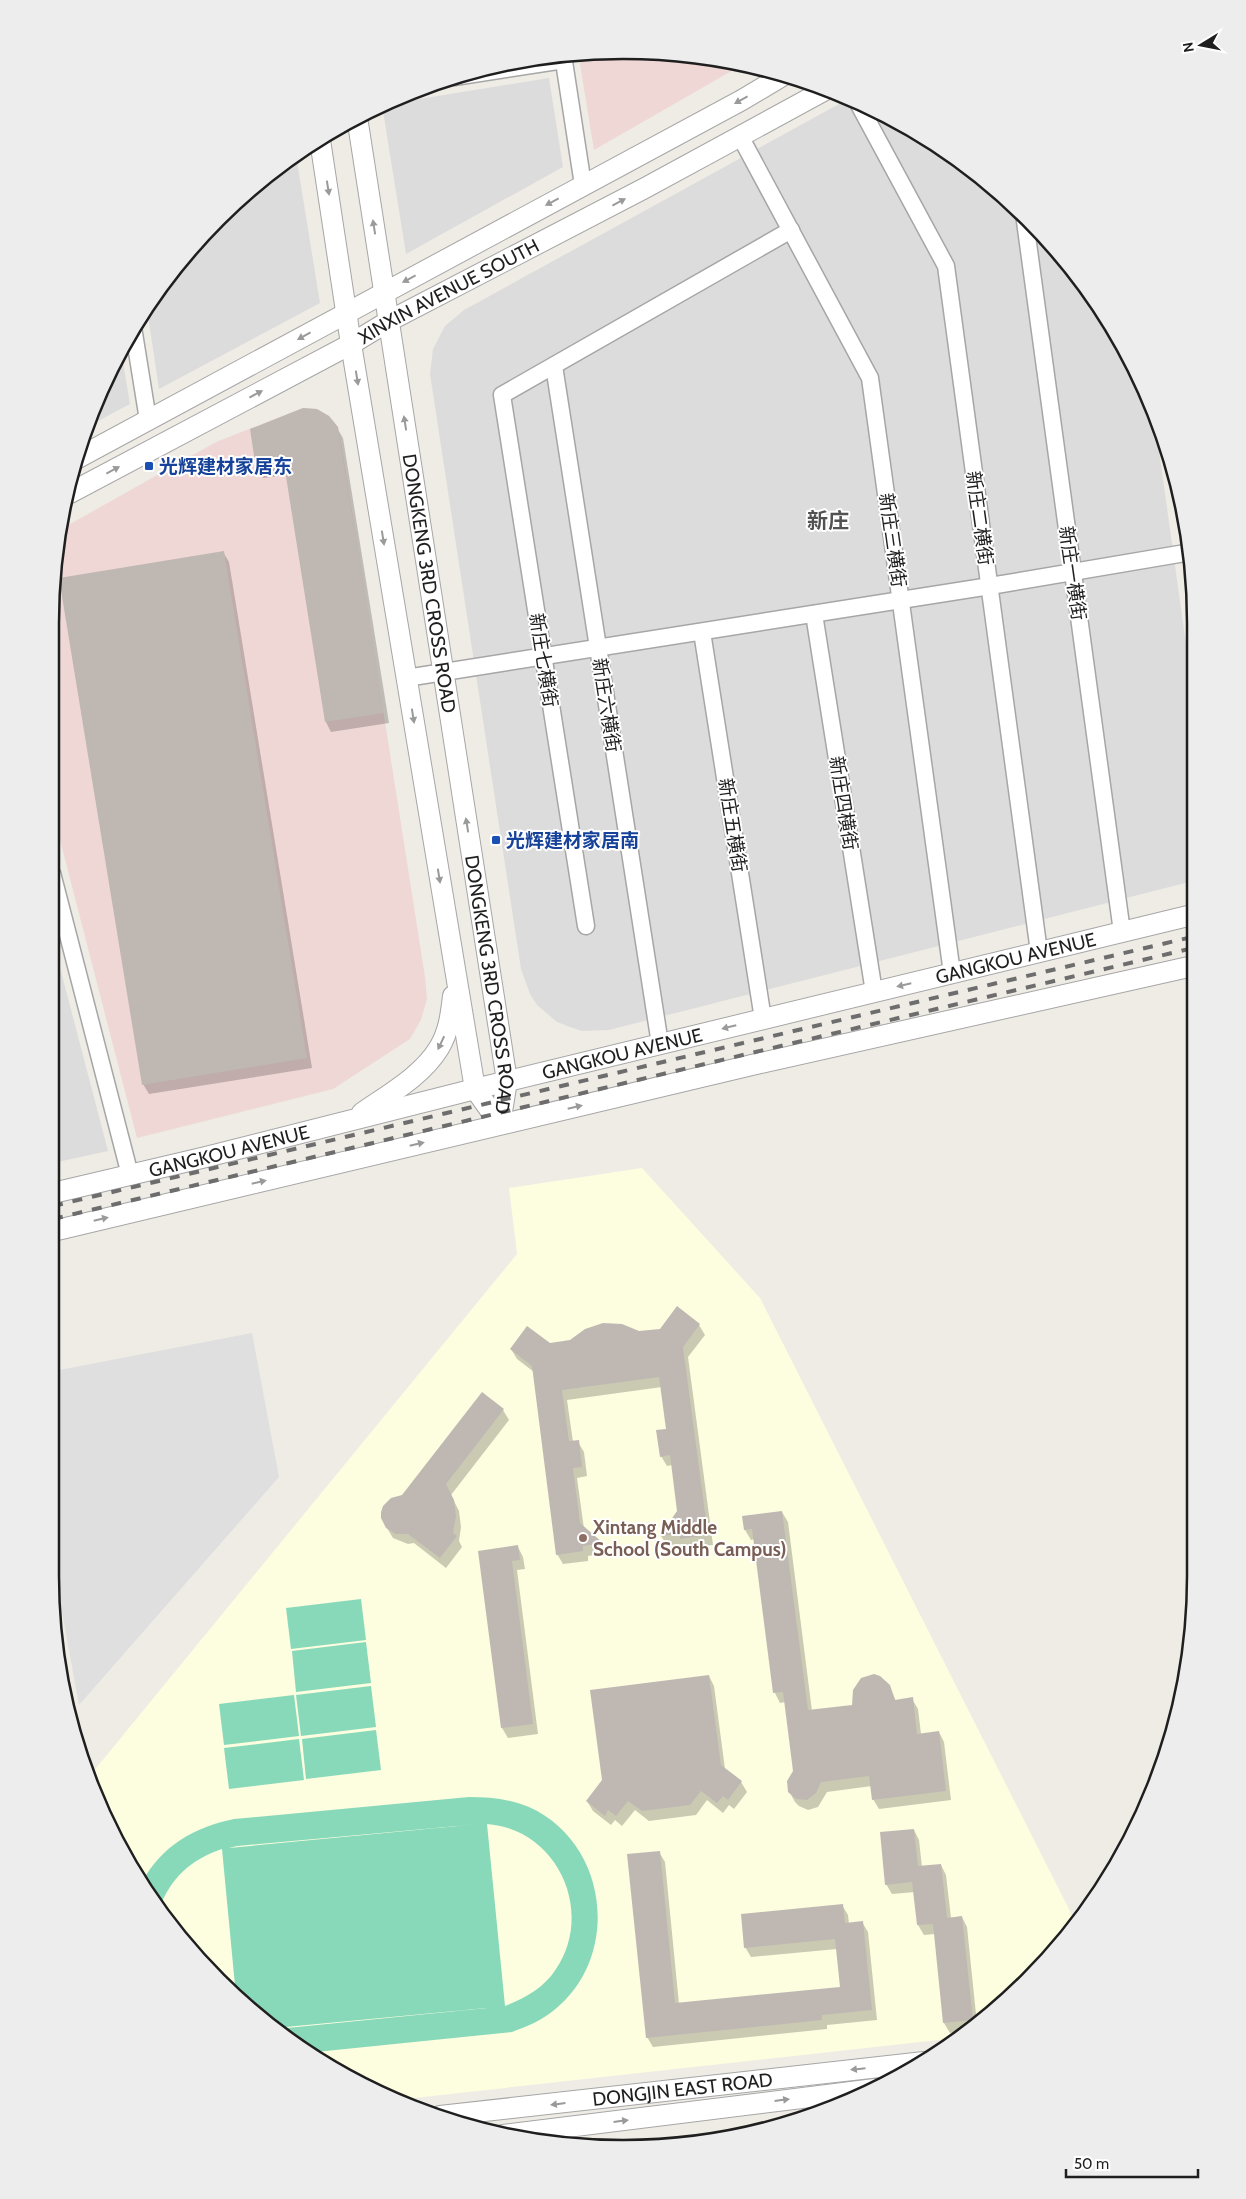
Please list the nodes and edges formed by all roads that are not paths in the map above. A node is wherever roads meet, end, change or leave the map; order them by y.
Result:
1 (564, 62) edge
2 (775, 80) edge
3 (818, 94) edge
4 (863, 113) edge
5 (358, 125) edge
6 (740, 136) junction
7 (321, 147) edge
8 (583, 185) junction
9 (1026, 228) edge
10 (791, 230) junction
11 (384, 292) junction
12 (346, 312) junction
13 (389, 321) junction
14 (135, 339) edge
15 (351, 344) junction
16 (554, 366) junction
17 (148, 420) junction
18 (85, 455) edge
19 (75, 490) edge
20 (1182, 553) edge
21 (1073, 572) junction
22 (990, 586) junction
23 (901, 600) junction
24 (814, 614) junction
25 (702, 632) junction
26 (598, 648) junction
27 (544, 656) junction
28 (444, 672) junction
29 (406, 678) junction
30 (59, 900) edge
31 (1187, 913) edge
32 (1187, 916) edge
33 (1173, 920) junction
34 (586, 926) dead end
35 (1122, 932) junction
36 (1040, 952) junction
37 (1187, 967) edge
38 (952, 974) junction
39 (1155, 975) junction
40 (1187, 978) edge
41 (456, 979) junction
42 (874, 992) junction
43 (763, 1019) junction
44 (660, 1044) junction
45 (507, 1081) junction
46 (475, 1089) junction
47 (353, 1120) junction
48 (500, 1124) junction
49 (130, 1175) junction
50 (59, 1192) edge
51 (59, 1230) edge
52 (907, 2064) edge
53 (850, 2092) edge
54 (456, 2114) edge
55 (529, 2132) edge

1 - 8 street
2 -> 8 street, XINXIN AVENUE SOUTH
3 - 6 street, XINXIN AVENUE SOUTH
4 - 22 street, 新庄二横街
11 -> 5 street, DONGKENG 3RD CROSS ROAD
6 - 10 street, 新庄三横街
13 -> 6 street, XINXIN AVENUE SOUTH
7 -> 12 street, DONGKENG 3RD CROSS ROAD
8 -> 11 street, XINXIN AVENUE SOUTH
9 - 21 street, 新庄一横街
10 - 16 street
10 - 23 street, 新庄三横街
11 - 12 street, XINXIN AVENUE SOUTH
11 - 13 street, DONGKENG 3RD CROSS ROAD
12 - 15 street, DONGKENG 3RD CROSS ROAD
12 -> 17 street, XINXIN AVENUE SOUTH
13 - 15 street, XINXIN AVENUE SOUTH
28 -> 13 street, DONGKENG 3RD CROSS ROAD
14 - 17 street
19 -> 15 street, XINXIN AVENUE SOUTH
15 -> 29 street, DONGKENG 3RD CROSS ROAD
16 - 26 street, 新庄六横街
16 - 27 street, 新庄七横街
17 - 18 street, XINXIN AVENUE SOUTH
20 - 21 street
21 - 22 street
21 - 35 street, 新庄一横街
22 - 23 street
22 - 36 street, 新庄二横街
23 - 24 street
23 - 38 street, 新庄三横街
24 - 25 street
24 - 42 street, 新庄四横街
25 - 26 street
25 - 43 street, 新庄五横街
26 - 27 street
26 - 44 street, 新庄六横街
27 - 28 street
27 - 34 street, 新庄七横街
28 - 29 street
45 -> 28 street, DONGKENG 3RD CROSS ROAD
29 -> 41 street, DONGKENG 3RD CROSS ROAD
30 - 49 street
31 - 33 street
32 - 33 street, GANGKOU AVENUE
33 - 35 street, GANGKOU AVENUE
35 - 36 street, GANGKOU AVENUE
36 - 38 street, GANGKOU AVENUE
37 - 39 street, GANGKOU AVENUE
38 -> 42 street, GANGKOU AVENUE
39 - 40 street
48 -> 39 street, GANGKOU AVENUE
41 - 46 street, DONGKENG 3RD CROSS ROAD
41 -> 47 street
42 - 43 street, GANGKOU AVENUE
43 -> 44 street, GANGKOU AVENUE
44 - 45 street, GANGKOU AVENUE
45 - 46 street, GANGKOU AVENUE
45 - 48 street, DONGKENG 3RD CROSS ROAD
46 - 47 street, GANGKOU AVENUE
46 - 48 street, DONGKENG 3RD CROSS ROAD
47 - 49 street, GANGKOU AVENUE
51 -> 48 street, GANGKOU AVENUE
49 - 50 street, GANGKOU AVENUE
52 -> 54 street, DONGJIN EAST ROAD
55 -> 53 street, DONGJIN EAST ROAD

